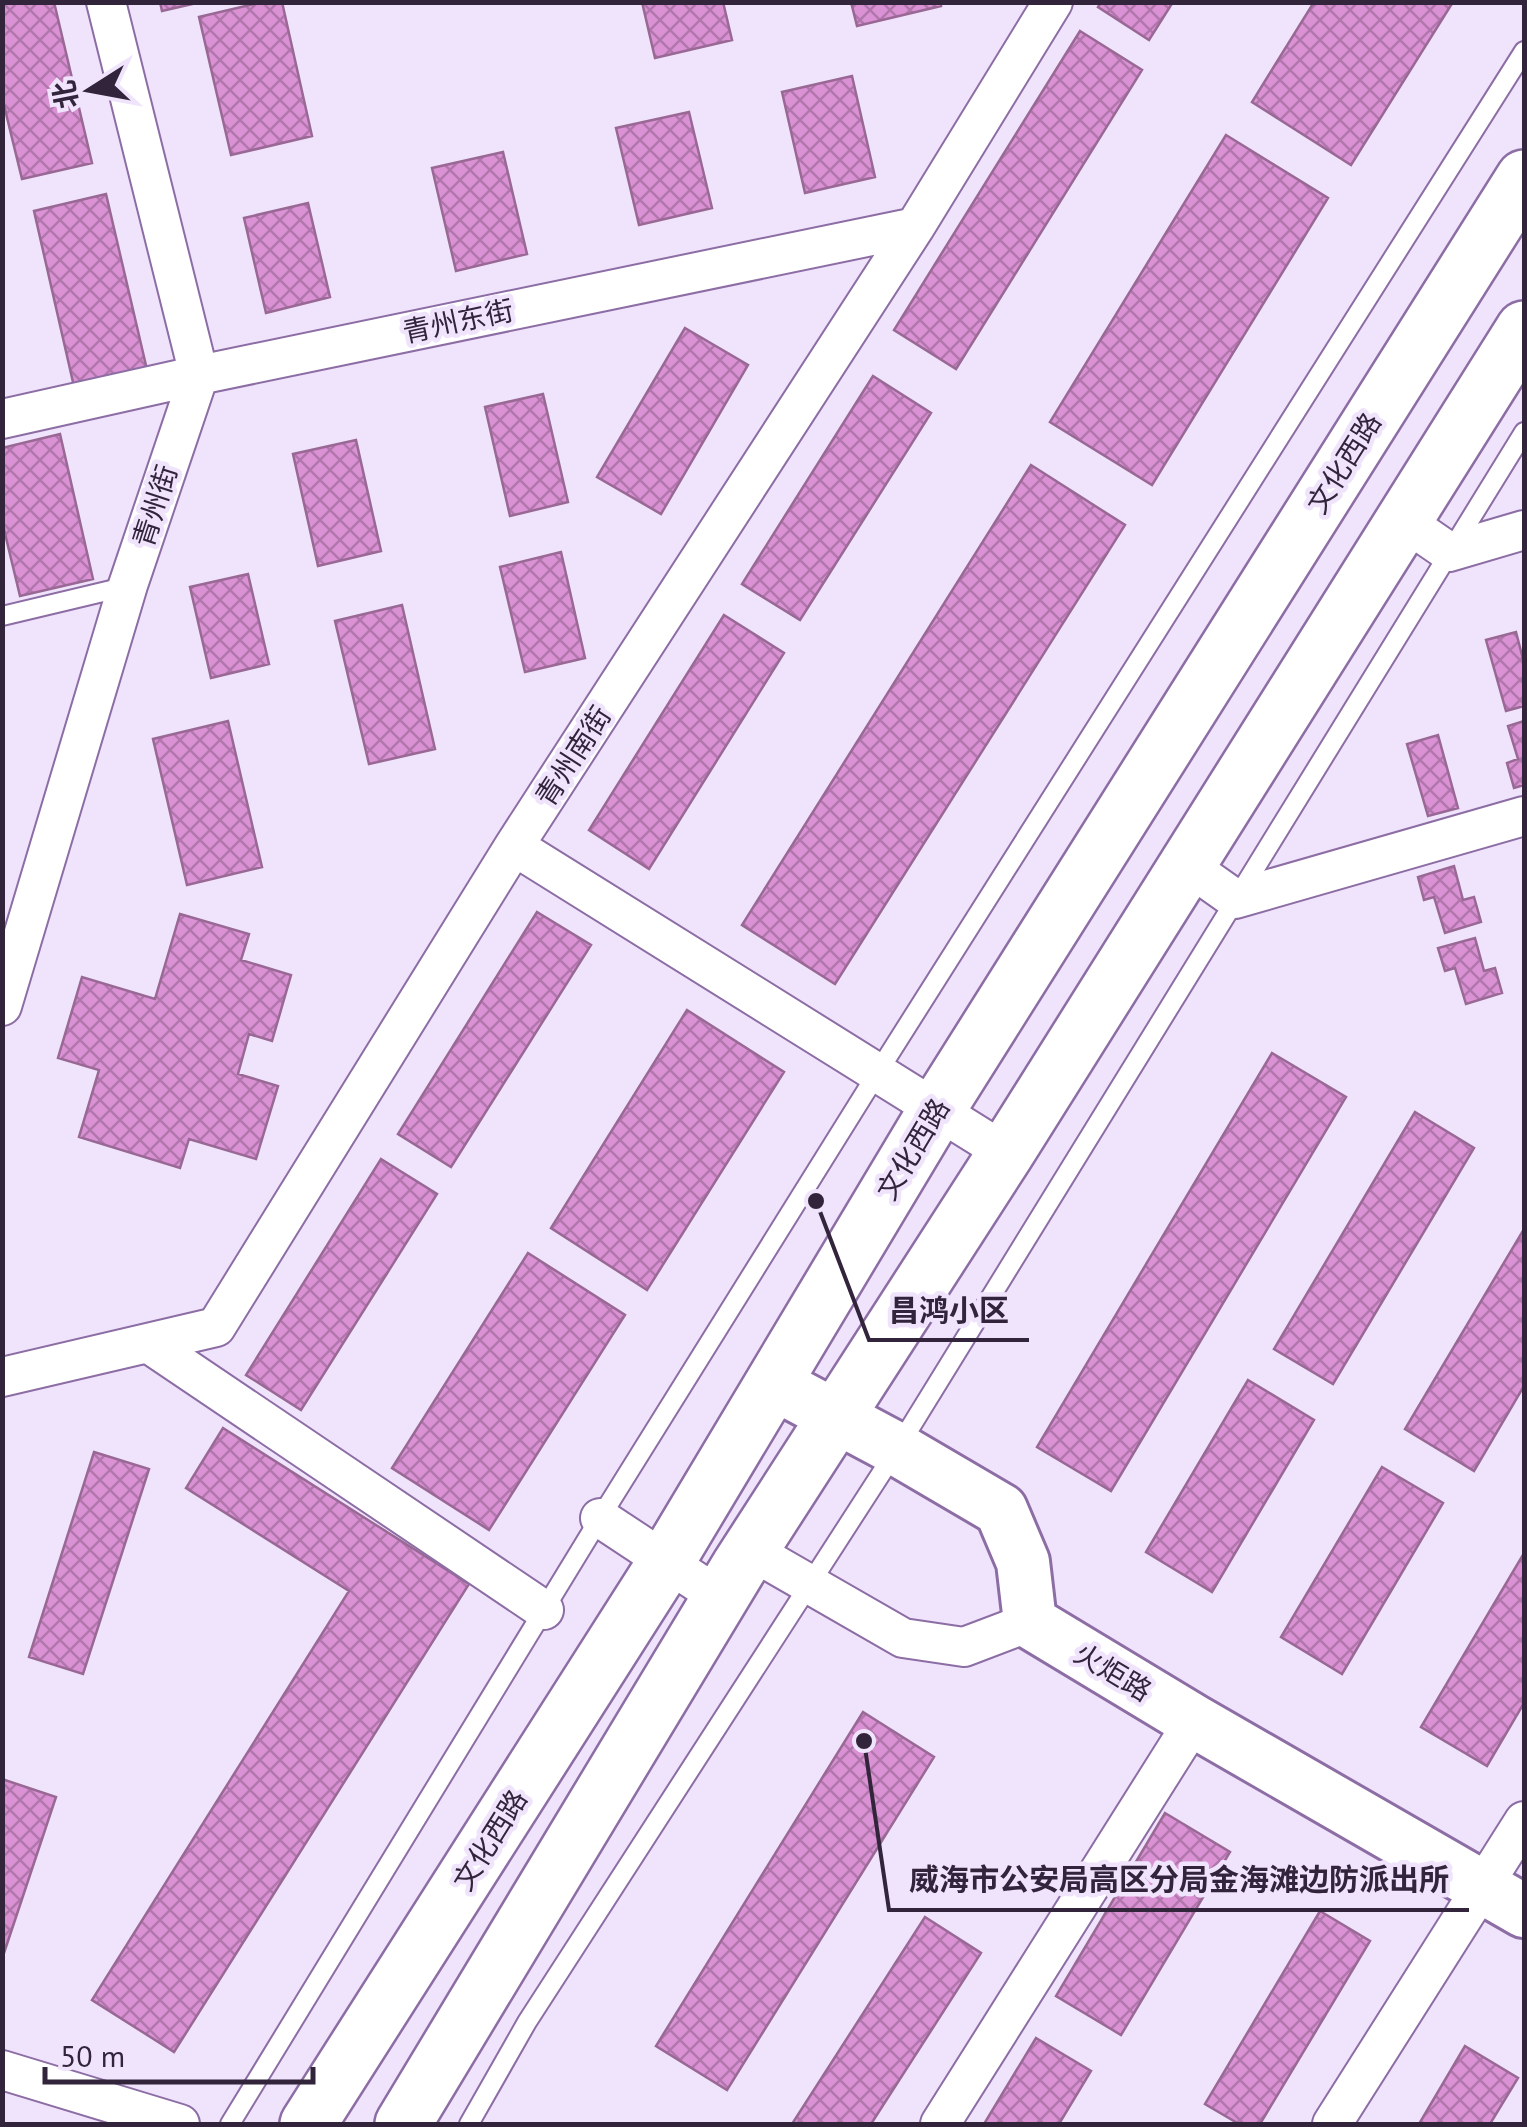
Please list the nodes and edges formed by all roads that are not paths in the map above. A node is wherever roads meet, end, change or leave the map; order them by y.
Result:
1 (106, 2) edge
2 (1052, 2) edge
3 (1524, 51) edge
4 (1524, 178) edge
5 (915, 227) junction
6 (1524, 330) edge
7 (198, 375) junction
8 (2, 420) edge
9 (1524, 432) edge
10 (1404, 521) junction
11 (1524, 530) edge
12 (1448, 552) junction
13 (128, 586) junction
14 (2, 616) edge
15 (1524, 816) edge
16 (514, 846) junction
17 (1188, 865) junction
18 (1234, 899) junction
19 (2, 1006) edge
20 (878, 1072) junction
21 (936, 1111) junction
22 (1006, 1153) junction
23 (148, 1343) junction
24 (2, 1377) edge
25 (773, 1383) junction
26 (836, 1416) junction
27 (897, 1448) junction
28 (600, 1518) junction
29 (750, 1550) junction
30 (666, 1562) junction
31 (810, 1585) junction
32 (721, 1598) junction
33 (544, 1610) junction
34 (1030, 1622) junction
35 (1194, 1721) junction
36 (1524, 1821) edge
37 (1504, 1898) edge
38 (2, 2070) edge
39 (180, 2124) edge
40 (230, 2124) edge
41 (308, 2124) edge
42 (403, 2124) edge
43 (468, 2124) edge
44 (940, 2124) edge
45 (1332, 2124) edge

1 - 7 street
2 - 5 street, 青州南街
3 - 20 lane
4 - 21 main road, 文化西路
5 - 7 street, 青州东街
5 - 16 street, 青州南街
6 - 10 main road
7 - 8 street, 青州东街
7 - 13 street, 青州街
9 - 12 lane
10 - 12 street
10 - 17 main road
11 - 12 street
12 - 18 lane
13 - 14 lane
13 - 19 street, 青州街
15 - 18 street
16 - 20 street
16 - 23 street, 青州南街
17 - 18 street
17 - 22 main road
18 - 27 lane
20 - 21 street
20 - 28 lane
21 - 22 street
21 - 25 main road, 文化西路
22 - 26 main road
23 - 24 street, 青州南街
23 - 33 street
25 - 26 main road
25 - 30 main road, 文化西路
26 - 27 main road
26 - 29 main road
27 - 31 lane
27 - 34 main road
28 - 30 street
28 - 33 lane
29 - 31 street
29 - 32 main road
30 - 32 street
30 - 41 main road, 文化西路
31 - 34 street
31 - 43 lane
32 - 42 main road
33 - 40 lane
34 - 35 main road, 火炬路
35 - 37 main road, 火炬路
35 - 44 street
36 - 37 street
37 - 45 street
38 - 39 street

